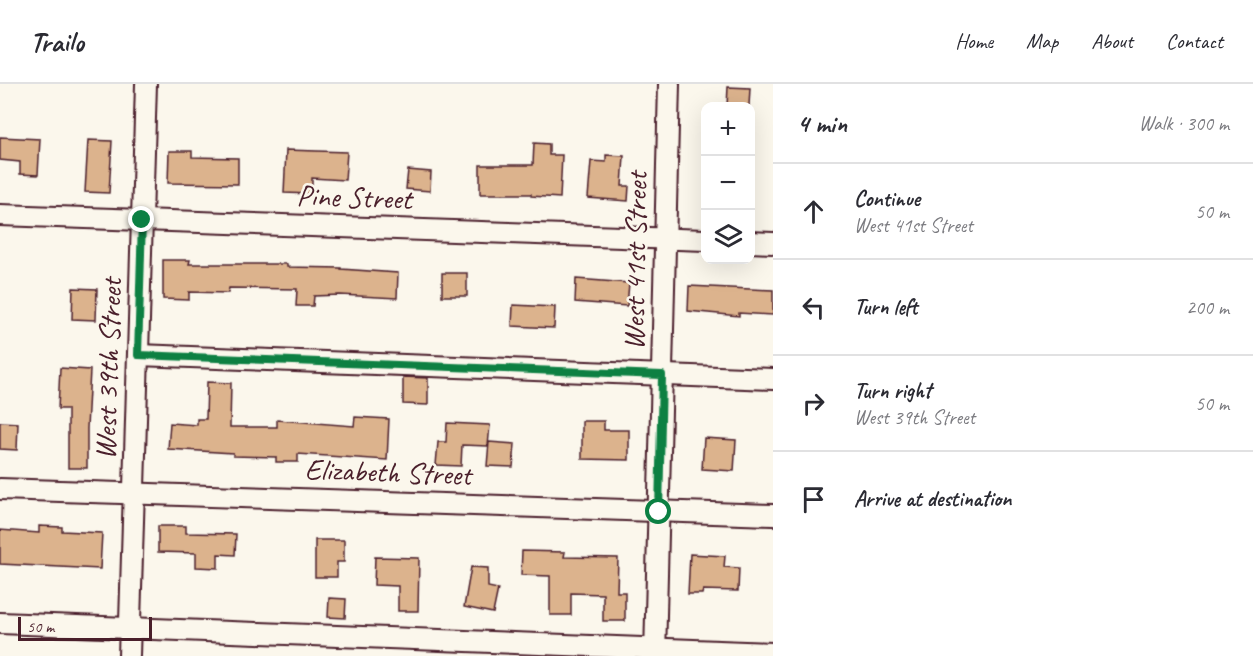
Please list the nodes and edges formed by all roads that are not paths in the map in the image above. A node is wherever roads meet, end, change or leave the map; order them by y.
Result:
1 (146, 84) edge
2 (669, 84) edge
3 (0, 215) edge
4 (142, 220) junction
5 (665, 239) junction
6 (701, 240) edge
7 (755, 242) edge
8 (773, 243) edge
9 (138, 355) junction
10 (662, 375) junction
11 (773, 380) edge
12 (0, 489) edge
13 (134, 493) junction
14 (659, 512) junction
15 (773, 515) edge
16 (0, 623) edge
17 (130, 628) junction
18 (655, 652) edge
19 (773, 653) edge
20 (129, 656) edge

1 - 4 street, West 39th Street
2 - 5 street, West 41st Street
3 - 4 street, Pine Street
4 - 5 street, Pine Street
4 - 9 street, West 39th Street
5 - 6 street, Pine Street
5 - 10 street, West 41st Street
7 - 8 street
9 - 10 street
9 - 13 street, West 39th Street
10 - 11 street
10 - 14 street, West 41st Street
12 - 13 street, Elizabeth Street
13 - 14 street, Elizabeth Street
13 - 17 street, West 39th Street
14 - 15 street, Elizabeth Street
14 - 18 street, West 41st Street
16 - 17 street
17 - 18 street
17 - 20 street, West 39th Street
18 - 19 street

